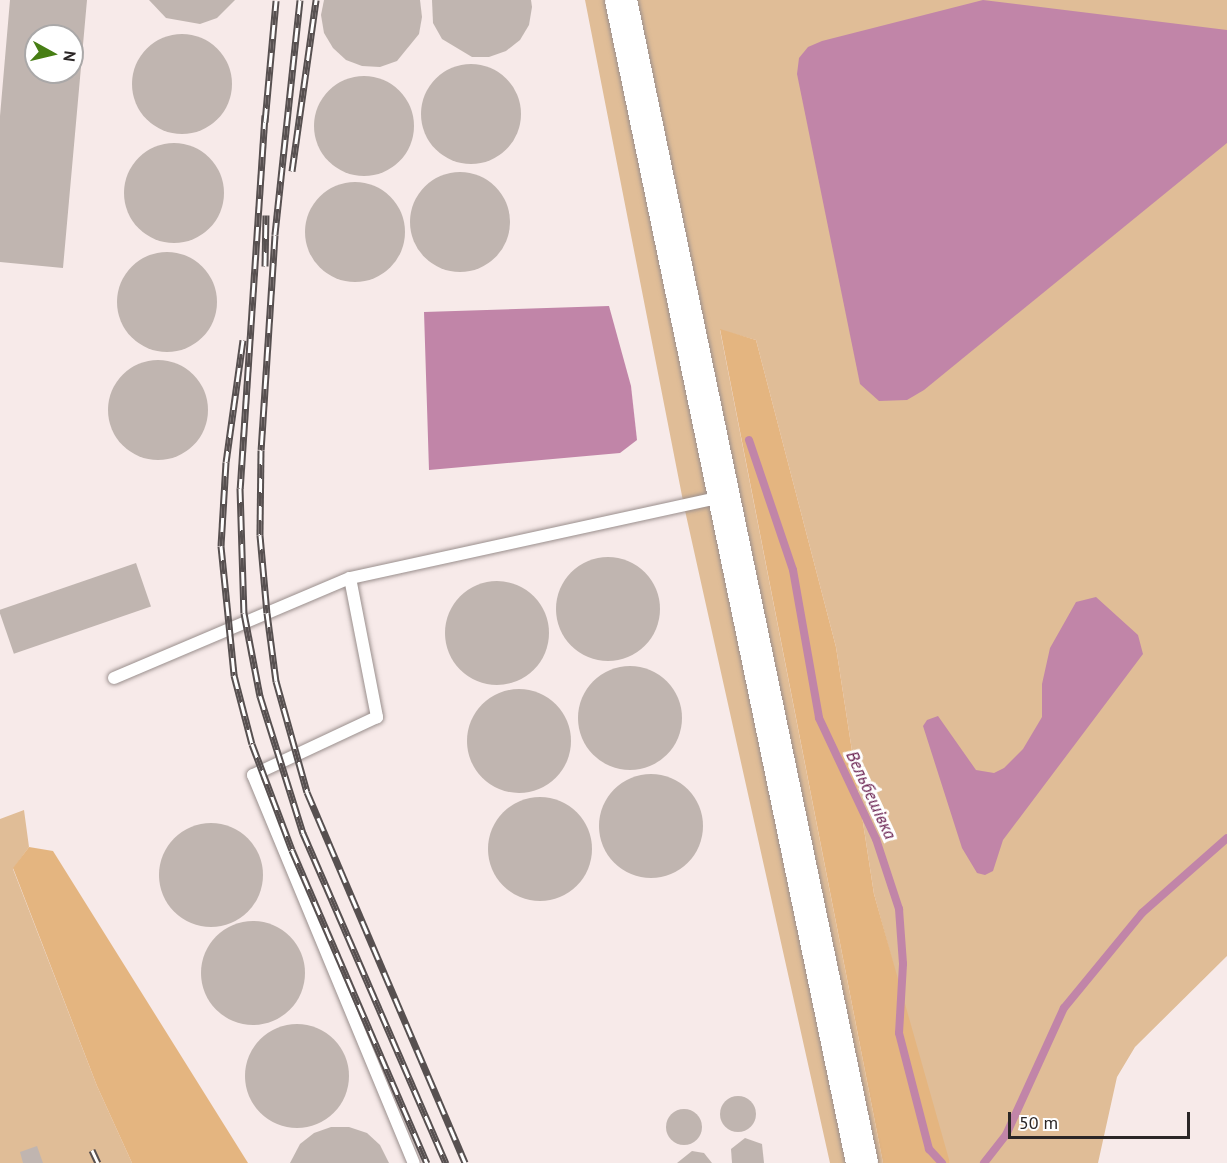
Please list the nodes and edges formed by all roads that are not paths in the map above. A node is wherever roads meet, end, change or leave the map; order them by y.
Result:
1 (621, 0) edge
2 (722, 497) junction
3 (350, 578) junction
4 (114, 678) dead end
5 (414, 1163) edge
6 (862, 1163) edge

1 - 2 street
2 - 3 lane
2 - 6 street
3 - 4 lane
3 - 5 lane

